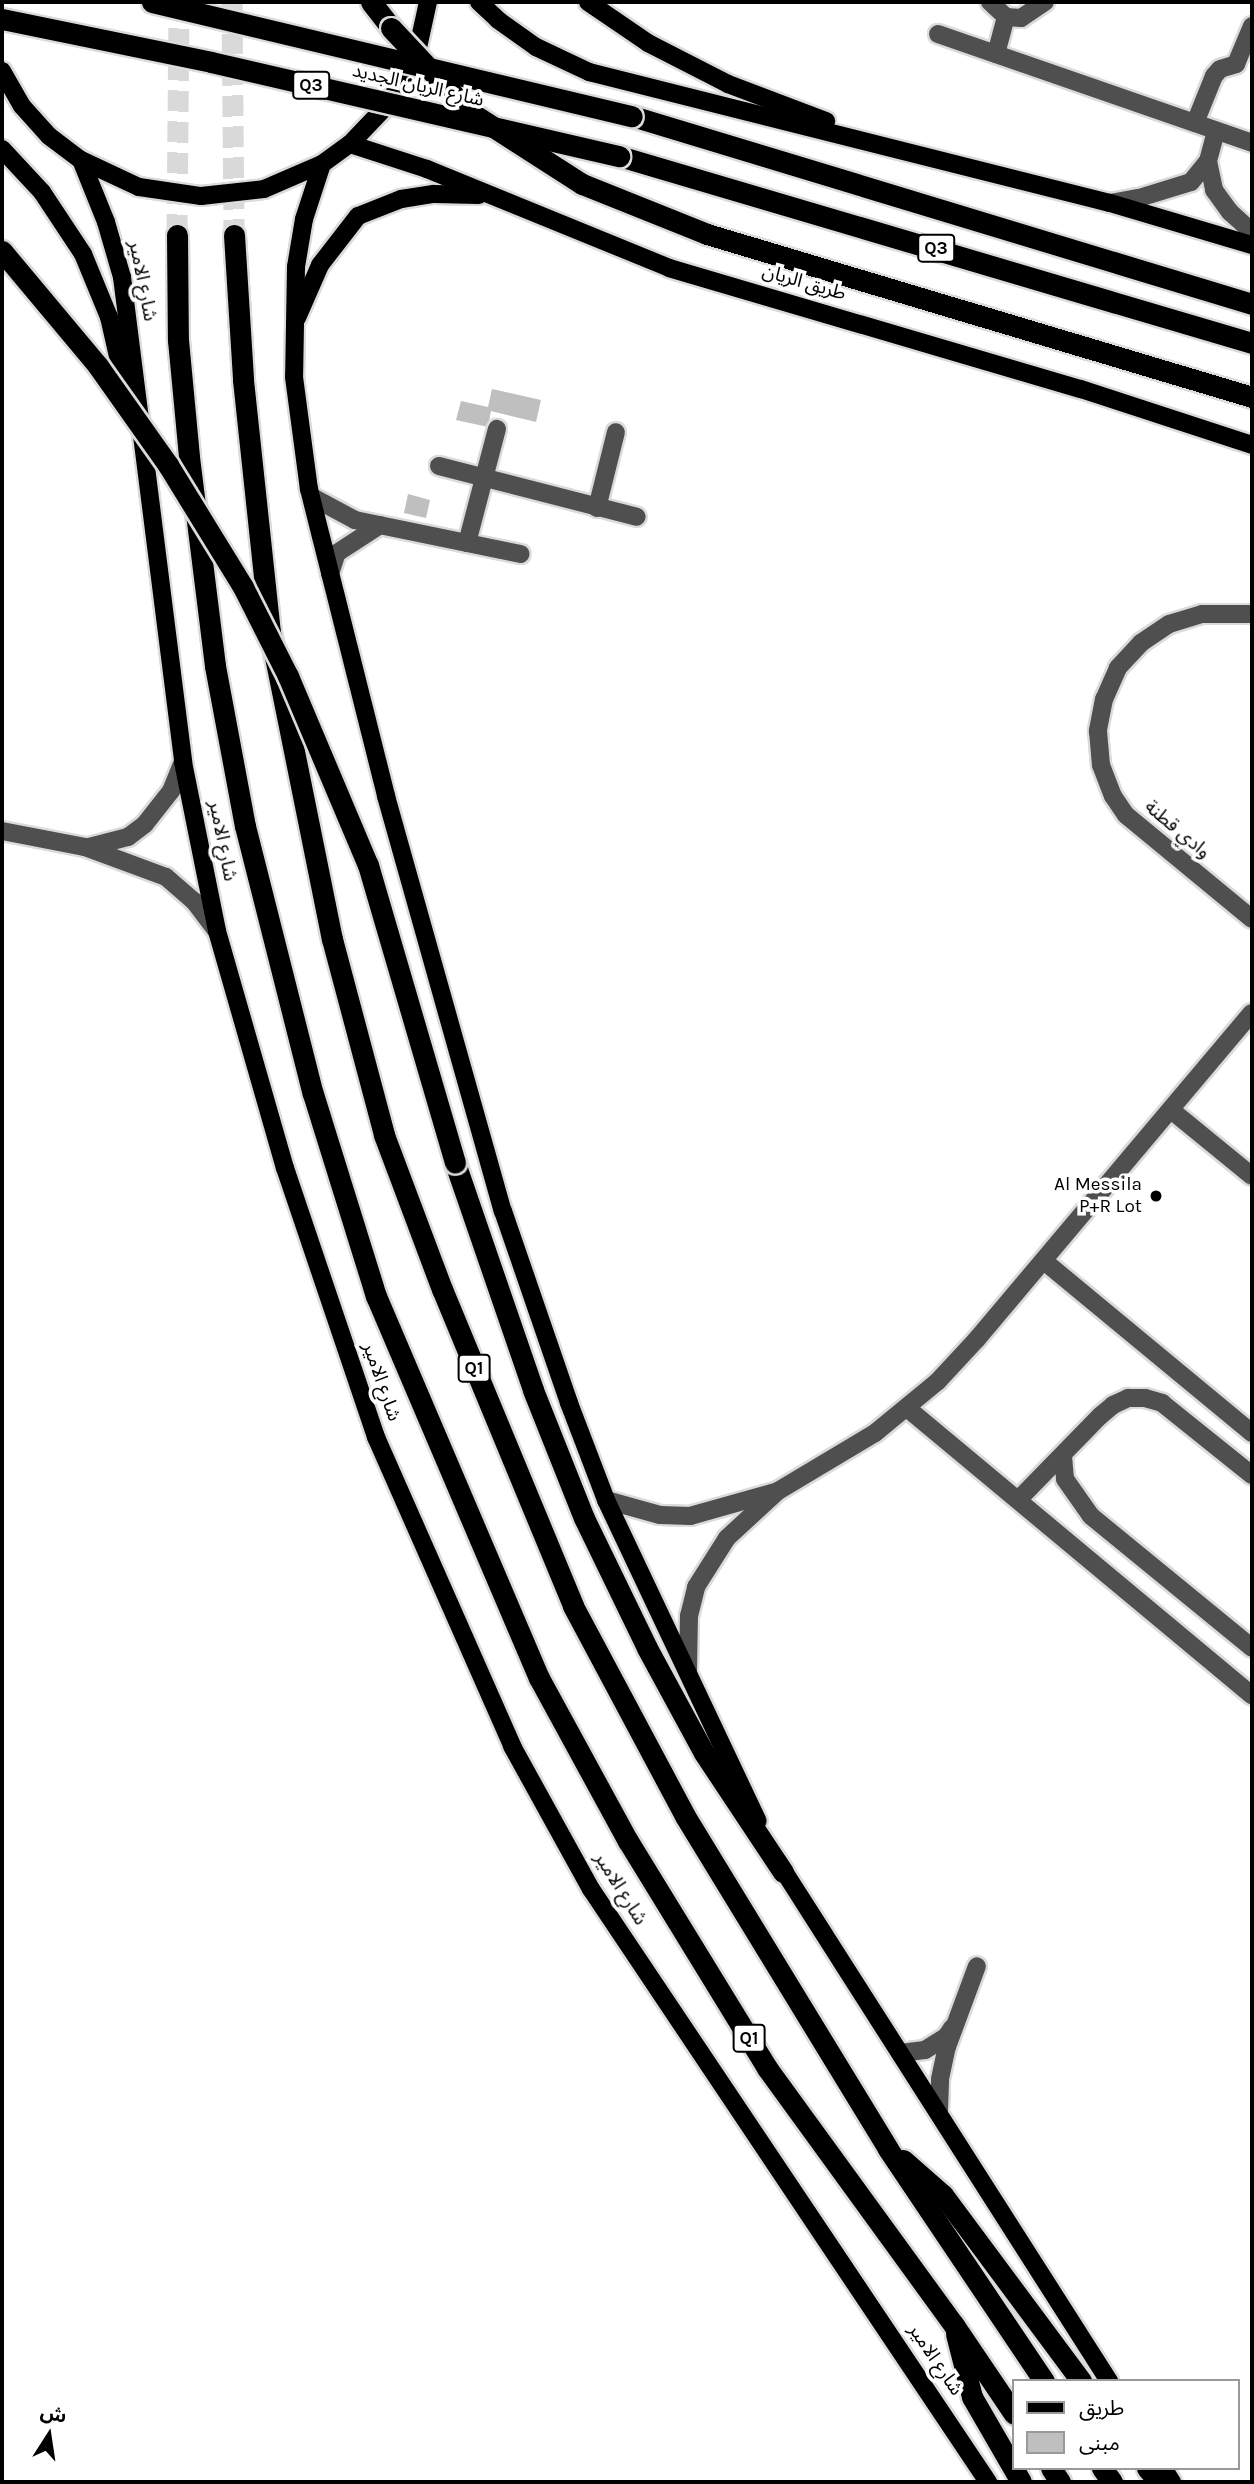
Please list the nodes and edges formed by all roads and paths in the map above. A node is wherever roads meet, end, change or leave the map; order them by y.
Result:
1 (152, 2) edge
2 (371, 2) edge
3 (428, 2) edge
4 (479, 2) edge
5 (588, 2) edge
6 (990, 2) edge
7 (1045, 2) edge
8 (1006, 17) junction
9 (2, 19) edge
10 (1252, 26) edge
11 (938, 34) dead end
12 (996, 54) junction
13 (2, 71) edge
14 (1195, 123) junction
15 (1216, 131) junction
16 (1252, 143) edge
17 (350, 144) junction
18 (2, 149) edge
19 (911, 153) junction
20 (81, 160) junction
21 (1208, 161) junction
22 (322, 164) junction
23 (502, 198) junction
24 (1110, 203) junction
25 (1252, 232) edge
26 (177, 235) tunnel mouth
27 (234, 235) tunnel mouth
28 (1252, 244) edge
29 (2, 251) edge
30 (1252, 304) edge
31 (293, 328) junction
32 (1252, 343) edge
33 (1252, 397) edge
34 (497, 429) dead end
35 (616, 432) dead end
36 (1252, 445) edge
37 (439, 466) dead end
38 (483, 480) junction
39 (147, 484) junction
40 (314, 498) junction
41 (597, 508) junction
42 (636, 517) dead end
43 (380, 525) junction
44 (467, 543) junction
45 (521, 554) dead end
46 (330, 574) junction
47 (1252, 614) edge
48 (183, 762) junction
49 (2, 831) edge
50 (85, 847) junction
51 (1250, 916) edge
52 (217, 931) junction
53 (1252, 1013) edge
54 (1171, 1110) junction
55 (1252, 1176) edge
56 (1044, 1261) junction
57 (907, 1408) junction
58 (1252, 1433) edge
59 (1063, 1456) junction
60 (1252, 1475) edge
61 (778, 1491) junction
62 (606, 1500) junction
63 (1018, 1500) junction
64 (1252, 1648) edge
65 (689, 1675) junction
66 (1252, 1695) edge
67 (783, 1872) junction
68 (977, 1966) dead end
69 (960, 2017) junction
70 (900, 2053) junction
71 (940, 2111) junction
72 (888, 2149) junction
73 (954, 2325) junction
74 (1043, 2379) edge
75 (1080, 2379) edge
76 (1108, 2379) edge
77 (1012, 2411) edge
78 (1012, 2466) edge
79 (988, 2482) edge

1 - 30 highway, شارع الريان الجديد / Q3, bridge
2 - 33 highway, bridge
3 - 17 main road
4 - 19 main road
5 - 19 main road
6 - 8 street
7 - 8 street
8 - 12 street
9 - 32 highway, شارع الريان الجديد / Q3, bridge
10 - 14 street
11 - 12 street
12 - 14 street
13 - 20 main road
14 - 15 street
15 - 16 street
15 - 21 street
17 - 22 main road
17 - 23 main road, طريق الريان
18 - 39 main road
19 - 24 main road
20 - 22 main road
20 - 39 main road, شارع الامير
21 - 24 street
21 - 25 street
22 - 31 main road
23 - 31 main road
23 - 36 main road, طريق الريان
24 - 28 main road
26 - 73 highway, شارع الامير / Q1
27 - 72 highway, Q1
29 - 67 highway, bridge
31 - 40 main road
34 - 38 street
35 - 41 street
37 - 38 street
38 - 41 street
38 - 44 street
39 - 48 main road, شارع الامير
40 - 43 street
40 - 46 main road
41 - 42 street
43 - 44 street
43 - 46 street
44 - 45 street
46 - 62 main road
47 - 51 street, وادي قطنة
48 - 50 street
48 - 52 main road, شارع الامير
49 - 50 street
50 - 52 street
52 - 79 main road, شارع الامير
53 - 54 street
54 - 55 street
54 - 56 street
56 - 57 street
56 - 58 street
57 - 61 street
57 - 63 street
59 - 60 street
59 - 63 street
59 - 64 street
61 - 62 street
61 - 65 street
62 - 65 main road
63 - 66 street
65 - 67 main road
67 - 70 main road
68 - 69 street
69 - 70 street
69 - 71 street
70 - 71 main road
71 - 76 main road
72 - 74 highway, Q1
72 - 75 highway
73 - 77 highway, شارع الامير / Q1
73 - 78 highway

